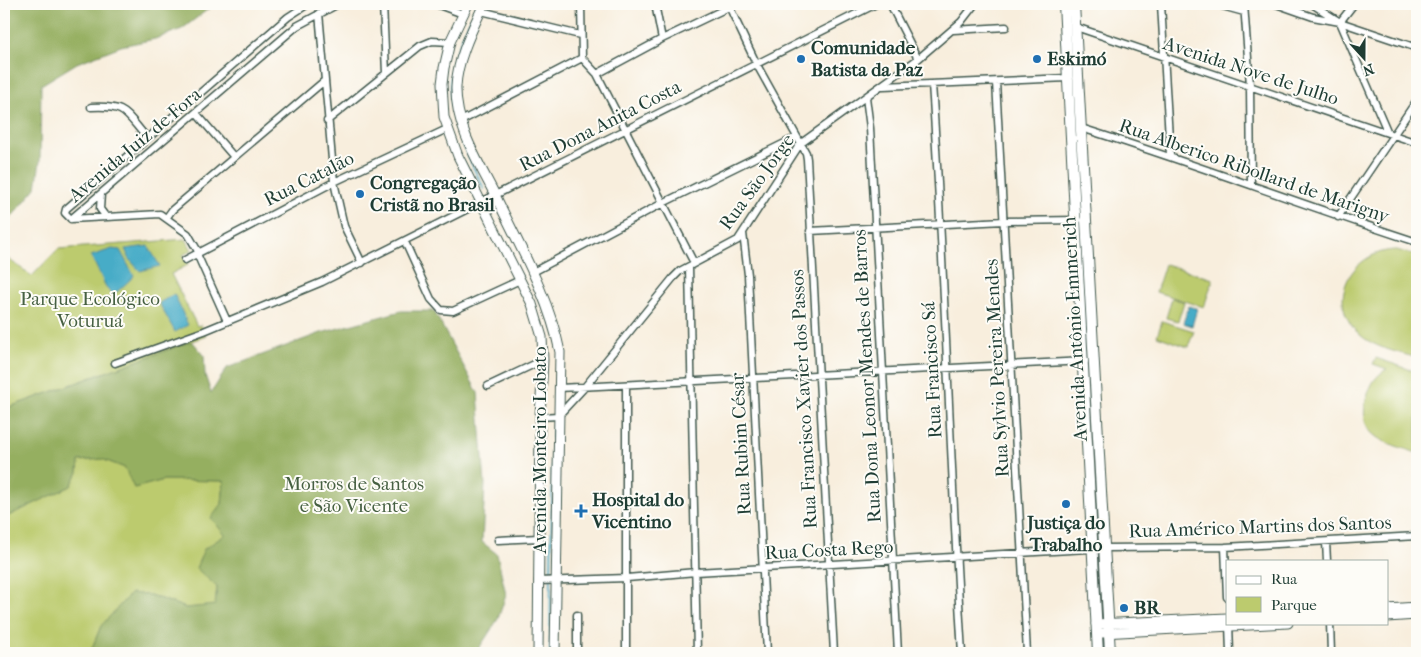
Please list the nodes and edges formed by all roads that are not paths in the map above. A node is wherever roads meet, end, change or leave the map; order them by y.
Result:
1 (308, 4) edge
2 (338, 4) edge
3 (383, 4) edge
4 (436, 4) edge
5 (468, 4) edge
6 (582, 4) edge
7 (655, 4) edge
8 (876, 4) edge
9 (890, 4) edge
10 (975, 4) edge
11 (1064, 4) edge
12 (1074, 4) edge
13 (1161, 4) edge
14 (1215, 4) edge
15 (1244, 4) edge
16 (1276, 4) edge
17 (1312, 4) edge
18 (1354, 4) edge
19 (728, 5) edge
20 (1232, 6) edge
21 (483, 7) edge
22 (1244, 12) junction
23 (318, 13) junction
24 (463, 14) junction
25 (1340, 22) junction
26 (1006, 27) dead end
27 (1076, 27) junction
28 (953, 30) junction
29 (580, 35) junction
30 (662, 39) junction
31 (450, 42) junction
32 (1417, 48) edge
33 (582, 58) junction
34 (918, 58) junction
35 (1163, 58) junction
36 (757, 65) junction
37 (386, 73) junction
38 (597, 74) junction
39 (1068, 78) junction
40 (323, 82) junction
41 (996, 82) junction
42 (932, 84) junction
43 (1250, 85) junction
44 (883, 86) junction
45 (866, 97) junction
46 (1417, 100) edge
47 (91, 107) dead end
48 (196, 113) junction
49 (461, 120) junction
50 (327, 121) junction
51 (447, 128) junction
52 (1081, 128) junction
53 (626, 130) junction
54 (1391, 134) junction
55 (147, 138) junction
56 (795, 138) junction
57 (1417, 143) edge
58 (800, 144) junction
59 (1170, 155) junction
60 (234, 157) junction
61 (334, 182) junction
62 (1250, 185) junction
63 (101, 194) junction
64 (494, 197) junction
65 (482, 203) junction
66 (663, 203) junction
67 (106, 217) junction
68 (167, 217) junction
69 (1338, 217) junction
70 (71, 219) junction
71 (1075, 220) junction
72 (1004, 221) junction
73 (1086, 222) junction
74 (942, 225) junction
75 (874, 228) junction
76 (810, 231) junction
77 (743, 233) junction
78 (405, 242) junction
79 (1417, 242) edge
80 (198, 253) junction
81 (185, 260) dead end
82 (362, 263) junction
83 (691, 265) junction
84 (532, 272) junction
85 (1091, 279) junction
86 (520, 280) junction
87 (1079, 280) junction
88 (227, 321) junction
89 (543, 360) junction
90 (1094, 361) junction
91 (1082, 362) junction
92 (115, 363) dead end
93 (1011, 365) junction
94 (946, 369) junction
95 (882, 372) junction
96 (818, 376) junction
97 (753, 379) junction
98 (690, 383) junction
99 (488, 386) dead end
100 (626, 386) junction
101 (559, 388) junction
102 (583, 388) junction
103 (558, 416) junction
104 (541, 417) junction
105 (1417, 536) edge
106 (539, 538) junction
107 (498, 540) dead end
108 (1326, 542) junction
109 (1225, 547) junction
110 (1104, 548) junction
111 (1092, 549) junction
112 (1021, 554) junction
113 (956, 557) junction
114 (1327, 560) edge
115 (892, 561) junction
116 (829, 565) junction
117 (762, 569) junction
118 (696, 572) junction
119 (1226, 572) edge
120 (627, 578) junction
121 (554, 580) junction
122 (540, 581) junction
123 (1417, 608) edge
124 (1388, 609) edge
125 (577, 615) dead end
126 (1417, 615) edge
127 (1388, 617) edge
128 (1226, 623) edge
129 (1228, 624) edge
130 (1330, 624) edge
131 (1096, 628) junction
132 (1109, 628) junction
133 (538, 653) edge
134 (555, 653) edge
135 (577, 653) edge
136 (626, 653) edge
137 (697, 653) edge
138 (767, 653) edge
139 (834, 653) edge
140 (898, 653) edge
141 (962, 653) edge
142 (1027, 653) edge
143 (1098, 653) edge
144 (1110, 653) edge
145 (1230, 653) edge
146 (1331, 653) edge

1 - 55 street, Avenida Juiz de Fora
2 - 23 street, Avenida Juiz de Fora
3 - 37 street
4 - 24 street
5 - 24 street, Avenida Monteiro Lobato
6 - 29 street
7 - 30 street
8 - 36 street, Rua Dona Anita Costa
9 - 34 street
10 - 28 street, Rua São Jorge
11 - 39 main road, Avenida Antônio Emmerich
12 - 27 main road, Avenida Antônio Emmerich
13 - 35 street
14 - 20 street
15 - 22 street
16 - 25 street
17 - 25 street
18 - 25 street
19 - 30 street
19 - 36 street
20 - 22 street
21 - 29 street
21 - 49 street, Avenida Monteiro Lobato
22 - 43 street
23 - 40 street
23 - 48 street, Avenida Juiz de Fora
24 - 31 street, Avenida Monteiro Lobato
25 - 32 street
25 - 54 street
26 - 28 street
27 - 35 street, Avenida Nove de Julho
27 - 52 main road, Avenida Antônio Emmerich
28 - 34 street, Rua São Jorge
29 - 33 street
30 - 38 street
31 - 37 street
31 - 51 street, Avenida Monteiro Lobato
33 - 38 street
33 - 49 street
34 - 44 street, Rua São Jorge
35 - 43 street, Avenida Nove de Julho
35 - 59 street
36 - 53 street, Rua Dona Anita Costa
36 - 56 street
37 - 50 street
38 - 53 street
39 - 41 street
39 - 71 main road, Avenida Antônio Emmerich
40 - 50 street
40 - 60 street
41 - 42 street
41 - 72 street, Rua Sylvio Pereira Mendes
42 - 44 street
42 - 74 street, Rua Francisco Sá
43 - 54 street, Avenida Nove de Julho
43 - 62 street
44 - 45 street, Rua São Jorge
45 - 58 street, Rua São Jorge
45 - 75 street, Rua Dona Leonor Mendes de Barros
46 - 54 street
47 - 55 street
48 - 60 street
48 - 63 street, Avenida Juiz de Fora
49 - 64 street, Avenida Monteiro Lobato
50 - 61 street
51 - 61 street, Rua Catalão
51 - 65 street, Avenida Monteiro Lobato
52 - 59 street, Rua Alberico Ribollard de Marigny
52 - 73 main road, Avenida Antônio Emmerich
53 - 64 street, Rua Dona Anita Costa
53 - 66 street
54 - 57 street, Avenida Nove de Julho
54 - 69 street
55 - 70 street, Avenida Juiz de Fora
56 - 58 street
56 - 66 street
58 - 76 street, Rua Francisco Xavier dos Passos
58 - 77 street, Rua São Jorge
59 - 62 street, Rua Alberico Ribollard de Marigny
60 - 68 street
61 - 80 street, Rua Catalão
61 - 82 street
62 - 69 street, Rua Alberico Ribollard de Marigny
63 - 67 street
63 - 70 street, Avenida Juiz de Fora
64 - 65 street, Rua Dona Anita Costa
64 - 84 street, Avenida Monteiro Lobato
65 - 78 street, Rua Dona Anita Costa
65 - 86 street, Avenida Monteiro Lobato
66 - 83 street
66 - 84 street
67 - 68 street
67 - 70 street
68 - 80 street
69 - 79 street, Rua Alberico Ribollard de Marigny
71 - 72 street
71 - 73 street
71 - 87 main road, Avenida Antônio Emmerich
72 - 74 street
72 - 93 street, Rua Sylvio Pereira Mendes
73 - 85 main road, Avenida Antônio Emmerich
74 - 75 street
74 - 94 street, Rua Francisco Sá
75 - 76 street
75 - 95 street, Rua Dona Leonor Mendes de Barros
76 - 96 street, Rua Francisco Xavier dos Passos
77 - 83 street, Rua São Jorge
77 - 97 street, Rua Rubim César
78 - 82 street, Rua Dona Anita Costa
78 - 86 street
80 - 81 street, Rua Catalão
80 - 88 street
82 - 88 street, Rua Dona Anita Costa
83 - 98 street
83 - 102 street, Rua São Jorge
84 - 101 street, Avenida Monteiro Lobato
85 - 87 main road
85 - 90 main road, Avenida Antônio Emmerich
86 - 89 street, Avenida Monteiro Lobato
87 - 91 main road, Avenida Antônio Emmerich
88 - 92 street, Rua Dona Anita Costa
89 - 99 street
89 - 104 street, Avenida Monteiro Lobato
90 - 91 street
90 - 110 main road, Avenida Antônio Emmerich
91 - 93 street
91 - 111 main road, Avenida Antônio Emmerich
93 - 94 street
93 - 112 street, Rua Sylvio Pereira Mendes
94 - 95 street
94 - 113 street, Rua Francisco Sá
95 - 96 street
95 - 115 street, Rua Dona Leonor Mendes de Barros
96 - 97 street
96 - 116 street, Rua Francisco Xavier dos Passos
97 - 98 street
97 - 117 street, Rua Rubim César
98 - 100 street
98 - 118 street
100 - 102 street
100 - 120 street
101 - 102 street
101 - 103 street, Avenida Monteiro Lobato
102 - 103 street, Rua São Jorge
103 - 104 street
103 - 121 street, Avenida Monteiro Lobato
104 - 106 street, Avenida Monteiro Lobato
105 - 108 street, Rua Américo Martins dos Santos
106 - 107 street
106 - 122 street, Avenida Monteiro Lobato
108 - 109 street, Rua Américo Martins dos Santos
108 - 114 street
109 - 110 street, Rua Américo Martins dos Santos
109 - 119 street
110 - 111 street, Rua Costa Rego
110 - 132 main road, Avenida Antônio Emmerich
111 - 112 street, Rua Costa Rego
111 - 131 main road, Avenida Antônio Emmerich
112 - 113 street, Rua Costa Rego
112 - 142 street, Rua Sylvio Pereira Mendes
113 - 115 street, Rua Costa Rego
113 - 141 street, Rua Francisco Sá
115 - 116 street, Rua Costa Rego
115 - 140 street, Rua Dona Leonor Mendes de Barros
116 - 117 street, Rua Costa Rego
116 - 139 street, Rua Francisco Xavier dos Passos
117 - 118 street, Rua Costa Rego
117 - 138 street, Rua Rubim César
118 - 120 street, Rua Costa Rego
118 - 137 street
120 - 121 street, Rua Costa Rego
120 - 136 street
121 - 122 street, Rua Costa Rego
121 - 134 street, Avenida Monteiro Lobato
122 - 133 street, Avenida Monteiro Lobato
123 - 124 street
125 - 135 street
126 - 127 street
128 - 132 street
129 - 145 street
130 - 146 street
131 - 132 street
131 - 143 main road, Avenida Antônio Emmerich
132 - 144 main road, Avenida Antônio Emmerich

